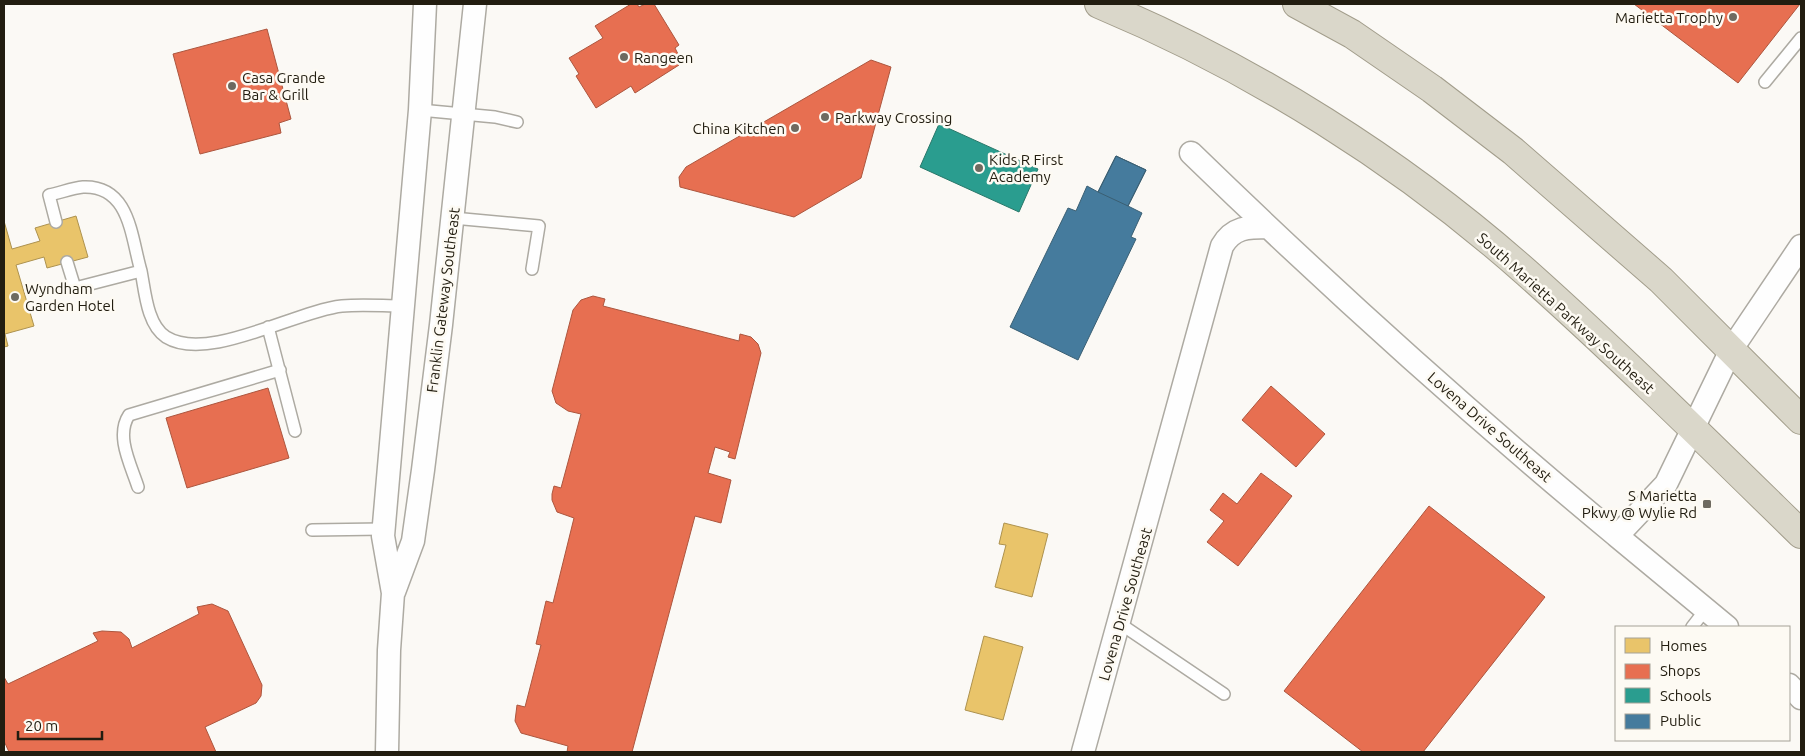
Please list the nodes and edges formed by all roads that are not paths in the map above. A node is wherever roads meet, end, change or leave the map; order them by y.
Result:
1 (424, 4) edge
2 (475, 4) edge
3 (1099, 4) edge
4 (1296, 4) edge
5 (1801, 38) edge
6 (1765, 82) dead end
7 (420, 110) junction
8 (464, 114) junction
9 (517, 122) dead end
10 (1191, 153) dead end
11 (452, 218) junction
12 (56, 222) dead end
13 (1268, 227) junction
14 (1801, 246) edge
15 (67, 262) dead end
16 (532, 269) dead end
17 (141, 271) junction
18 (403, 306) junction
19 (268, 327) junction
20 (1730, 350) junction
21 (280, 370) junction
22 (1801, 420) edge
23 (1692, 430) junction
24 (294, 431) dead end
25 (138, 487) dead end
26 (383, 529) junction
27 (312, 530) dead end
28 (1801, 534) edge
29 (1617, 536) junction
30 (393, 593) junction
31 (1706, 609) junction
32 (1119, 623) junction
33 (1693, 626) edge
34 (1726, 626) edge
35 (1790, 686) edge
36 (1224, 694) dead end
37 (1801, 698) edge
38 (387, 752) edge
39 (1083, 752) edge

1 - 7 street, Franklin Gateway Southeast
2 - 8 street, Franklin Gateway Southeast
3 - 23 highway, South Marietta Parkway Southeast
4 - 20 highway
5 - 6 lane
7 - 8 lane
7 - 18 street, Franklin Gateway Southeast
8 - 9 lane
8 - 11 street, Franklin Gateway Southeast
10 - 13 street, Lovena Drive Southeast
11 - 16 lane
11 - 30 street, Franklin Gateway Southeast
12 - 17 lane
13 - 29 street, Lovena Drive Southeast
13 - 32 street, Lovena Drive Southeast
14 - 20 street
15 - 17 lane
17 - 19 lane
18 - 19 lane
18 - 26 street, Franklin Gateway Southeast
19 - 21 lane
20 - 22 highway
20 - 23 street
21 - 24 lane
21 - 25 lane
23 - 28 highway, South Marietta Parkway Southeast
23 - 29 street
26 - 27 lane
26 - 30 street, Franklin Gateway Southeast
29 - 31 street, Lovena Drive Southeast
30 - 38 street, Franklin Gateway Southeast
31 - 33 lane
31 - 34 street, Lovena Drive Southeast
32 - 36 lane
32 - 39 street, Lovena Drive Southeast
35 - 37 street

